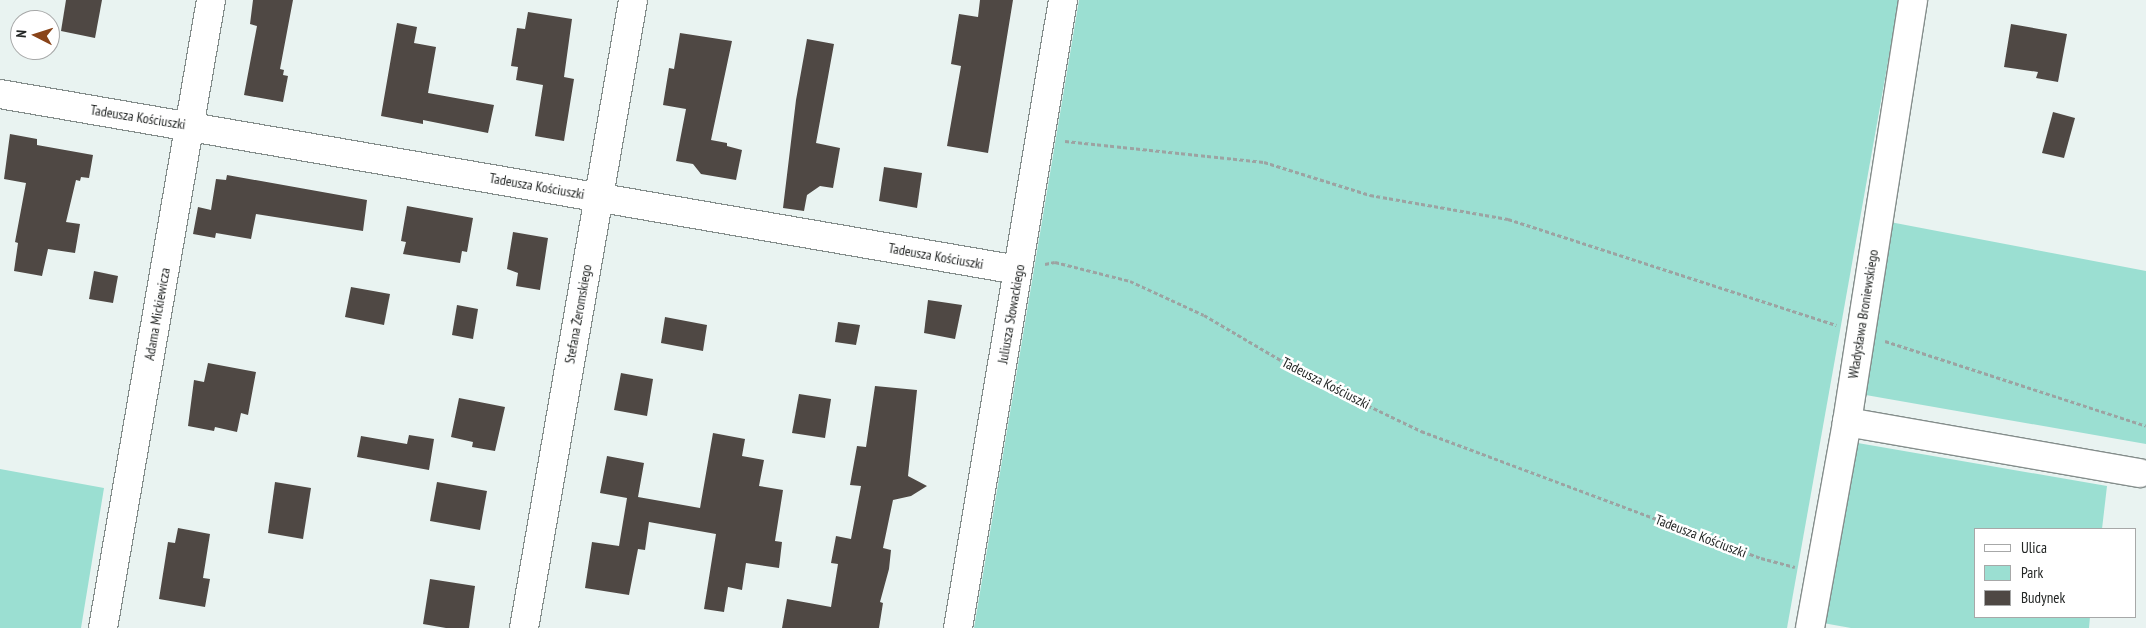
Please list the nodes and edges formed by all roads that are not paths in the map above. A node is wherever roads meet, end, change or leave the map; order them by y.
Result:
1 (211, 0) edge
2 (633, 0) edge
3 (1063, 0) edge
4 (1913, 0) edge
5 (0, 94) edge
6 (190, 125) junction
7 (598, 196) junction
8 (1018, 270) junction
9 (1847, 422) junction
10 (2140, 473) dead end
11 (103, 628) edge
12 (524, 628) edge
13 (958, 628) edge
14 (1810, 628) edge

1 - 6 street, Adama Mickiewicza
2 - 7 street, Stefana Żeromskiego
3 - 8 street, Juliusza Słowackiego
4 - 9 street, Władysława Broniewskiego
5 - 6 street, Tadeusza Kościuszki
6 - 7 street, Tadeusza Kościuszki
6 - 11 street, Adama Mickiewicza
7 - 8 street, Tadeusza Kościuszki
7 - 12 street, Stefana Żeromskiego
8 - 13 street, Juliusza Słowackiego
9 - 10 street
9 - 14 street, Władysława Broniewskiego

